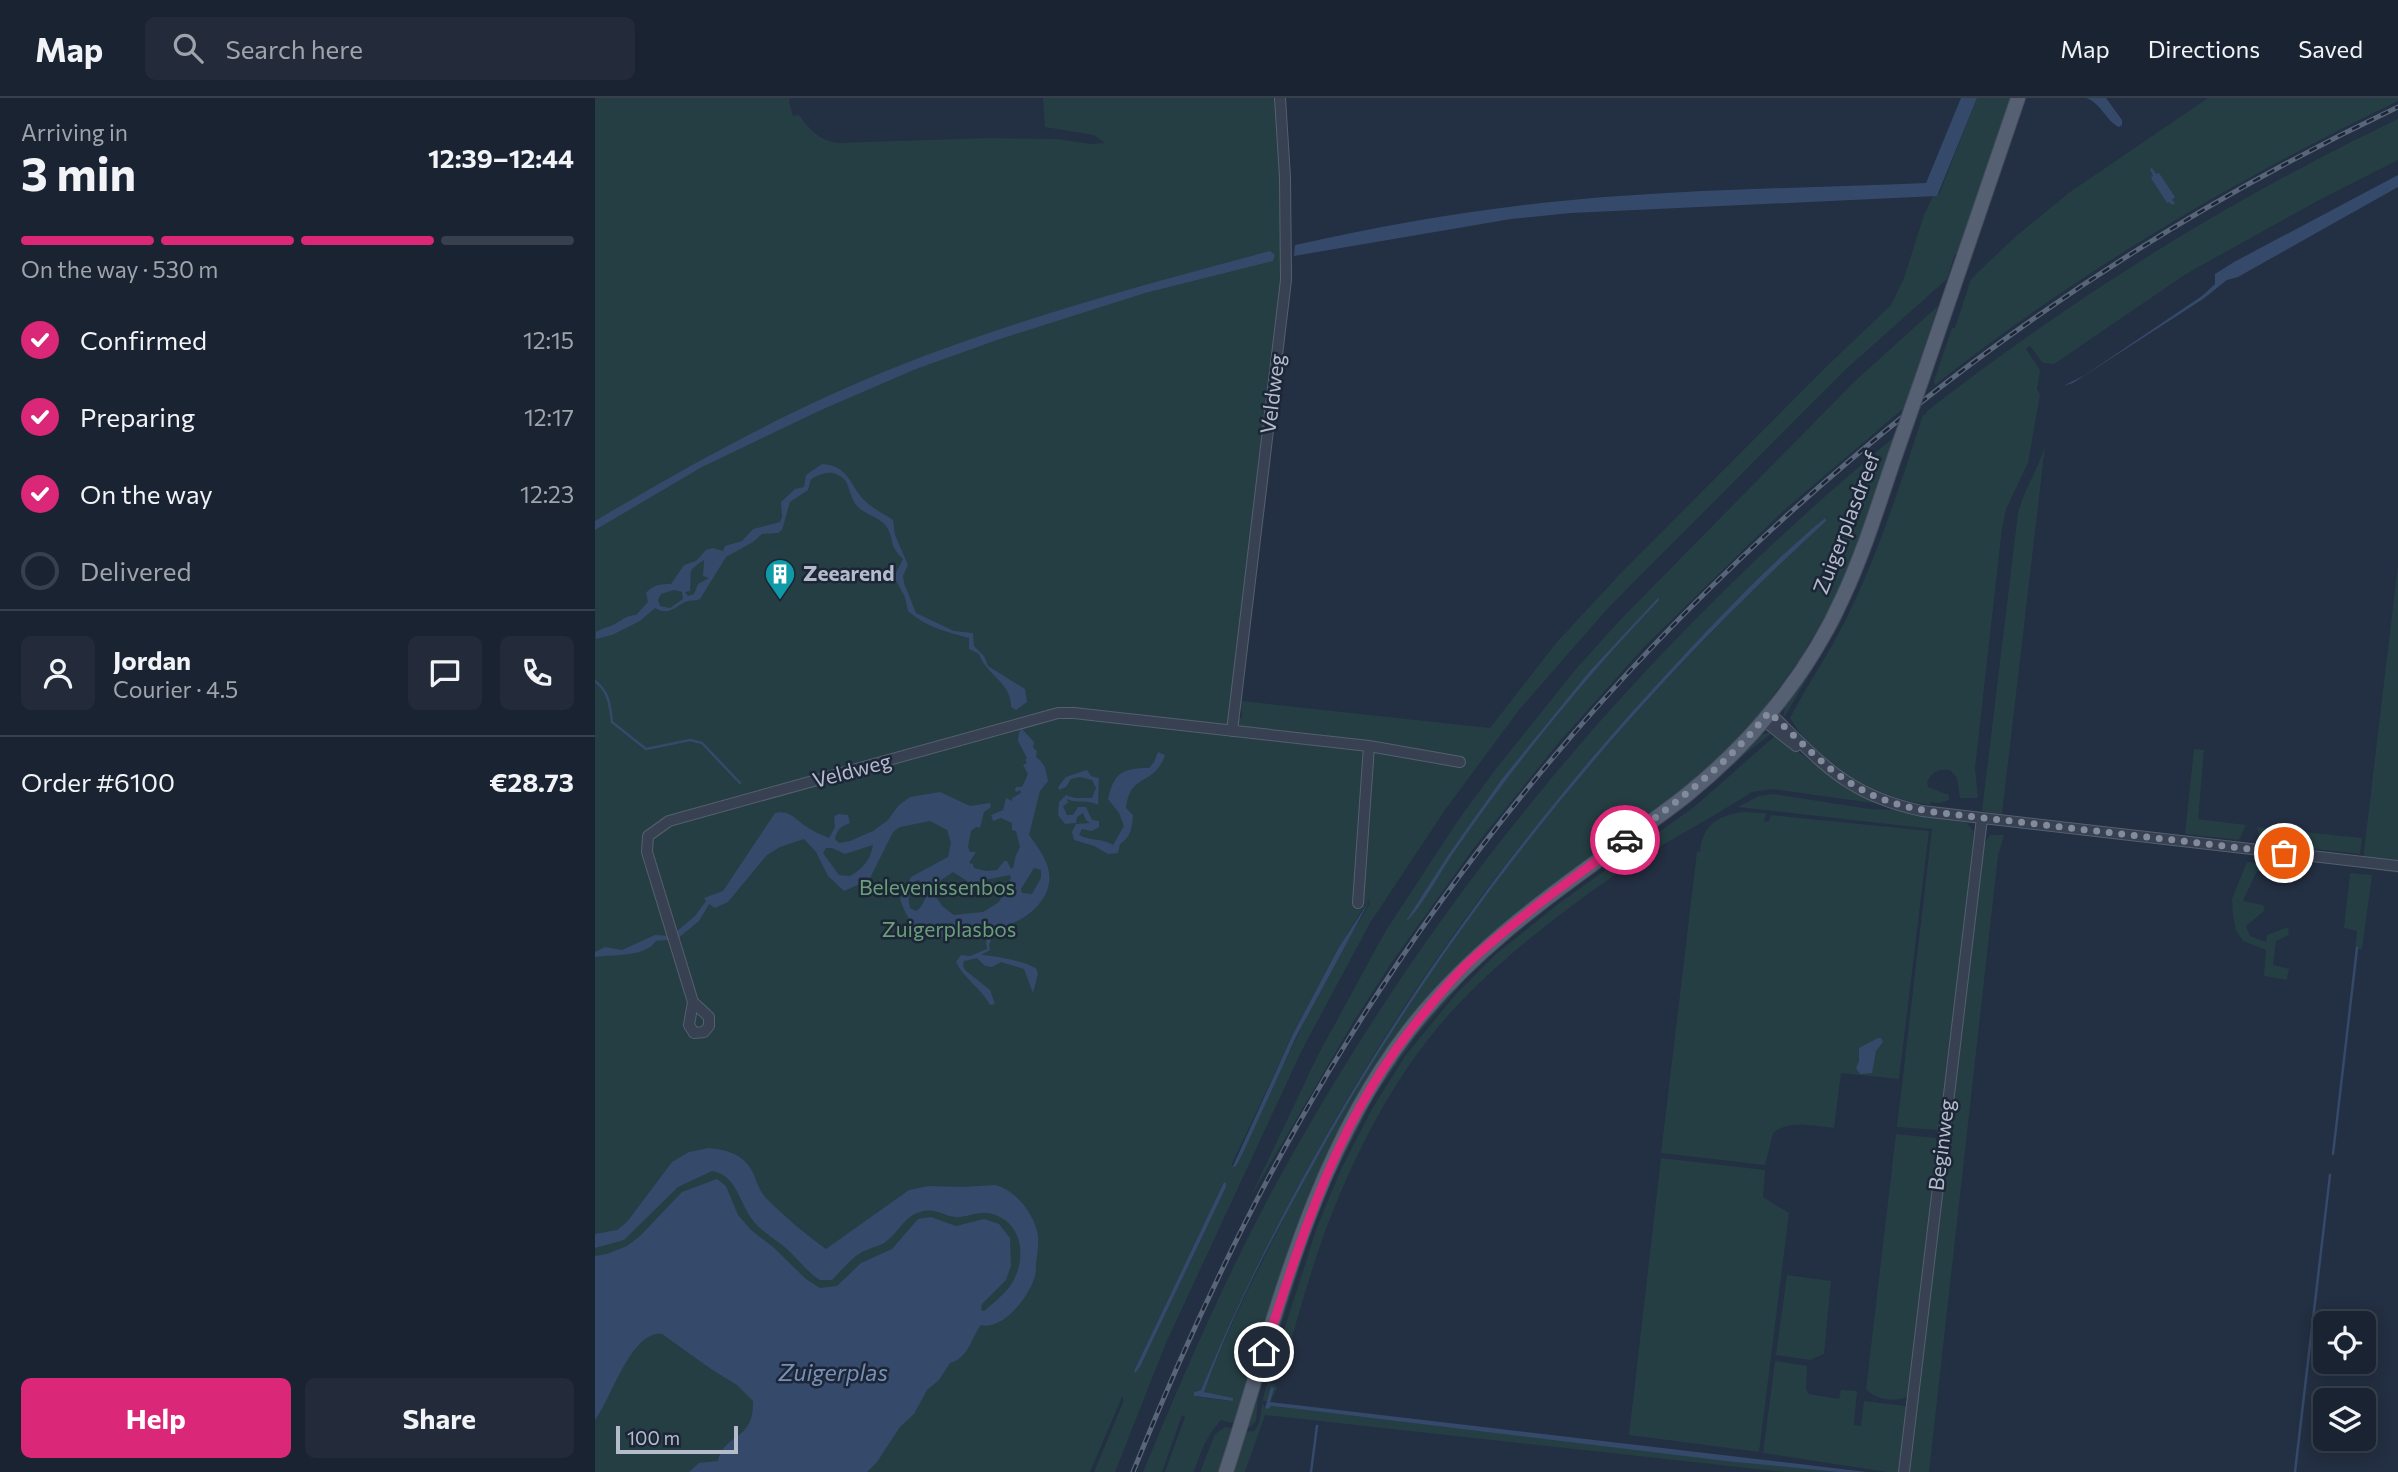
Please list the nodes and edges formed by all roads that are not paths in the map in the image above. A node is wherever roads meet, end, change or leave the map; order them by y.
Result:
1 (1280, 98) edge
2 (2018, 98) edge
3 (1766, 716) junction
4 (1231, 731) junction
5 (1369, 746) junction
6 (1460, 762) dead end
7 (1982, 818) junction
8 (2398, 866) edge
9 (1358, 903) dead end
10 (693, 1002) dead end
11 (1226, 1472) edge
12 (1904, 1472) edge

1 - 4 street, Veldweg
2 - 3 main road, Zuigerplasdreef, bridge
3 - 7 street
3 - 11 main road, Zuigerplasdreef
4 - 5 street, Veldweg
4 - 10 street, Veldweg
5 - 6 street, Veldweg
5 - 9 street
7 - 8 street
7 - 12 street, Beginweg

